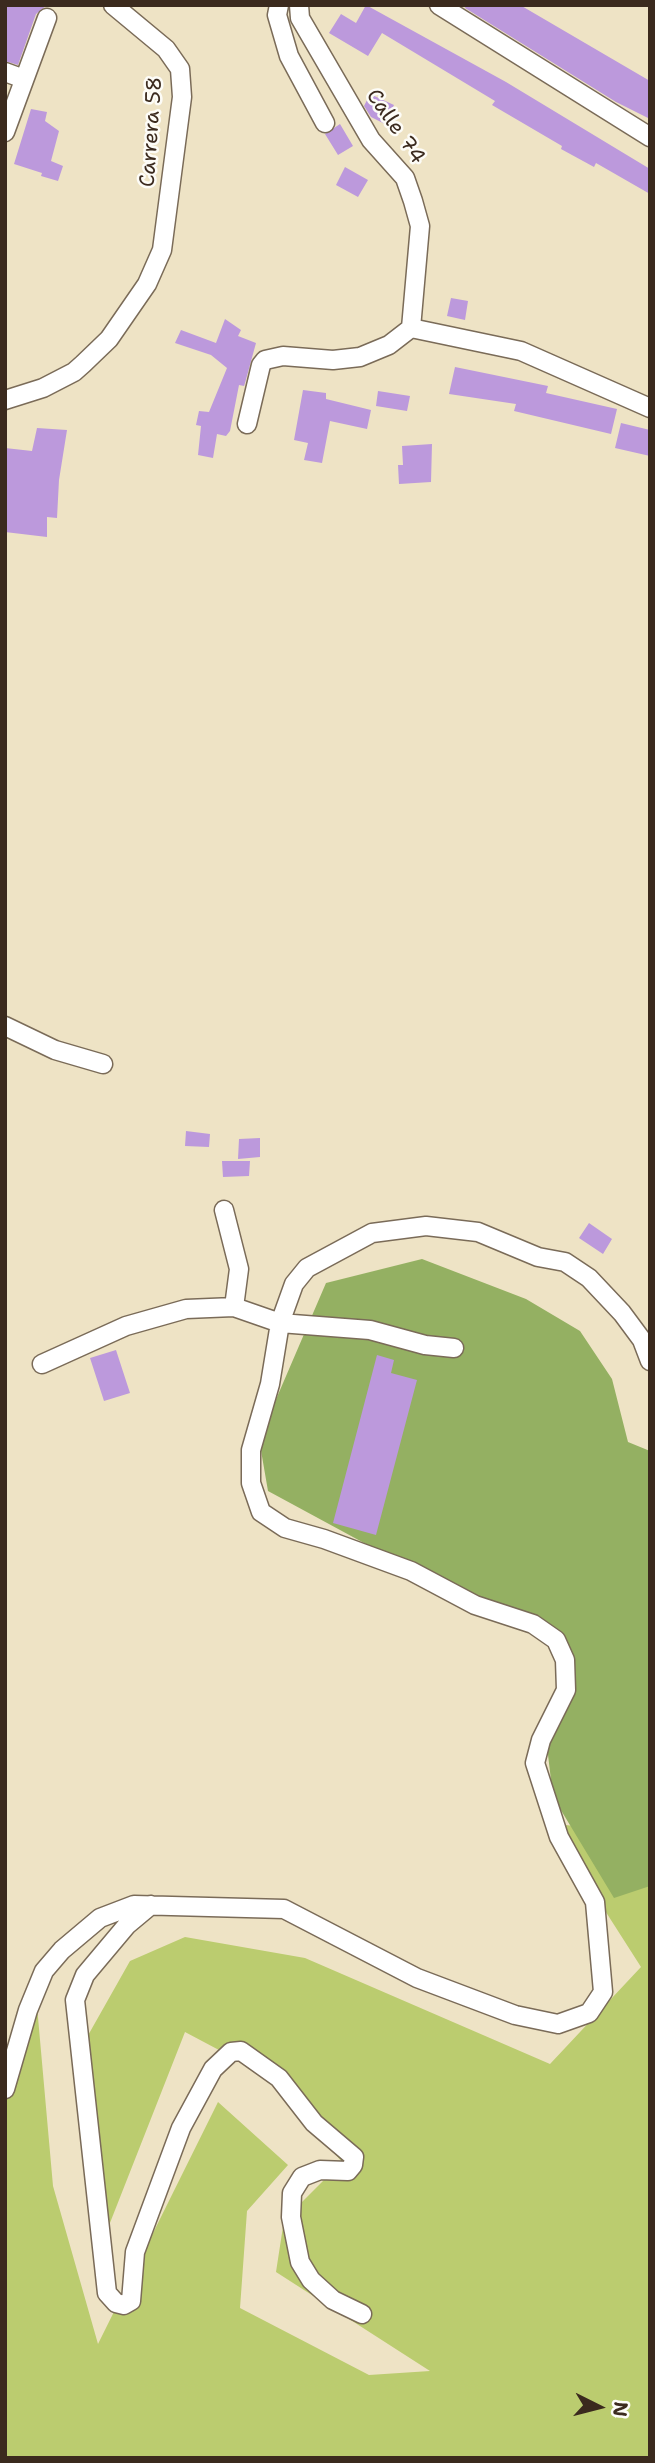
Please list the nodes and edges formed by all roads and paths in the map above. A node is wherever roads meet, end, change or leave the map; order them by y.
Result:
1 (113, 5) edge
2 (279, 5) edge
3 (299, 5) edge
4 (439, 5) edge
5 (47, 18) dead end
6 (5, 72) edge
7 (24, 79) junction
8 (326, 123) dead end
9 (5, 132) edge
10 (650, 136) edge
11 (411, 328) junction
12 (5, 400) edge
13 (650, 408) edge
14 (247, 424) dead end
15 (5, 1026) edge
16 (103, 1063) dead end
17 (224, 1210) dead end
18 (234, 1307) junction
19 (280, 1323) junction
20 (454, 1348) dead end
21 (650, 1361) edge
22 (42, 1364) dead end
23 (152, 1905) junction
24 (5, 2089) edge
25 (362, 2314) dead end

1 - 12 street, Carrera 58
2 - 8 street
3 - 11 street, Calle 74
4 - 10 street
5 - 7 street
6 - 7 street
7 - 9 street
11 - 13 street
11 - 14 street
15 - 16 street
17 - 18 street
18 - 19 street
18 - 22 street
19 - 20 street
19 - 21 street
19 - 23 street
23 - 24 street
23 - 25 street

